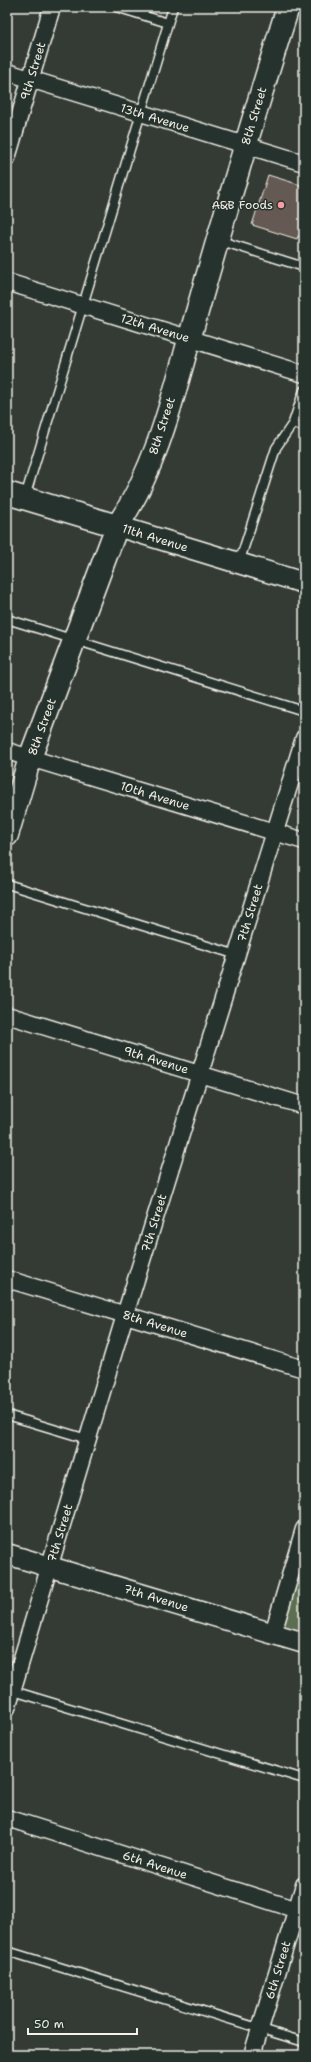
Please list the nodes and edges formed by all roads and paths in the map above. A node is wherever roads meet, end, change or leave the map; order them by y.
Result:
1 (52, 7) edge
2 (116, 7) edge
3 (173, 7) edge
4 (288, 7) edge
5 (168, 23) junction
6 (7, 72) edge
7 (30, 79) junction
8 (142, 114) junction
9 (245, 145) junction
10 (7, 158) edge
11 (304, 163) edge
12 (217, 240) junction
13 (304, 267) edge
14 (7, 282) edge
15 (84, 306) junction
16 (189, 339) junction
17 (303, 371) edge
18 (304, 390) edge
19 (293, 424) junction
20 (304, 427) edge
21 (16, 495) edge
22 (117, 526) junction
23 (239, 563) junction
24 (304, 583) edge
25 (7, 619) edge
26 (74, 640) junction
27 (304, 711) edge
28 (304, 738) edge
29 (7, 751) edge
30 (30, 758) junction
31 (275, 833) junction
32 (7, 835) edge
33 (304, 841) edge
34 (7, 884) edge
35 (237, 955) junction
36 (7, 1015) edge
37 (201, 1073) junction
38 (304, 1106) edge
39 (7, 1279) edge
40 (125, 1315) junction
41 (304, 1369) edge
42 (7, 1415) edge
43 (88, 1439) junction
44 (304, 1529) edge
45 (7, 1554) edge
46 (50, 1567) junction
47 (273, 1633) junction
48 (304, 1643) edge
49 (10, 1689) edge
50 (7, 1708) edge
51 (304, 1779) edge
52 (7, 1818) edge
53 (304, 1885) edge
54 (300, 1911) edge
55 (7, 1951) edge
56 (260, 2028) junction
57 (304, 2042) edge
58 (252, 2055) edge

1 - 7 street, 9th Street
2 - 5 lane
3 - 5 lane
4 - 9 main road, 8th Street
5 - 8 lane
6 - 7 street, 13th Avenue
7 - 8 street, 13th Avenue
7 - 10 street, 9th Street
8 - 9 street, 13th Avenue
8 - 15 lane
9 - 11 street, 13th Avenue
9 - 12 main road, 8th Street
12 - 13 lane
12 - 16 main road, 8th Street
14 - 15 street, 12th Avenue
15 - 16 street, 12th Avenue
15 - 21 lane
16 - 17 street, 12th Avenue
16 - 22 main road, 8th Street
18 - 19 lane
19 - 20 lane
19 - 23 lane
21 - 22 main road, 11th Avenue
22 - 23 street, 11th Avenue
22 - 26 main road, 8th Street
23 - 24 street, 11th Avenue
25 - 26 lane
26 - 27 lane
26 - 30 main road, 8th Street
28 - 31 street, 7th Street
29 - 30 street, 10th Avenue
30 - 31 street, 10th Avenue
30 - 32 main road, 8th Street
31 - 33 street, 10th Avenue
31 - 35 street, 7th Street
34 - 35 lane
35 - 37 street, 7th Street
36 - 37 street, 9th Avenue
37 - 38 street, 9th Avenue
37 - 40 street, 7th Street
39 - 40 street, 8th Avenue
40 - 41 street, 8th Avenue
40 - 43 street, 7th Street
42 - 43 lane
43 - 46 street, 7th Street
44 - 47 street
45 - 46 street, 7th Avenue
46 - 47 street, 7th Avenue
46 - 49 street, 7th Street
47 - 48 street, 7th Avenue
49 - 50 street, 7th Street
49 - 51 lane
52 - 54 street, 6th Avenue
53 - 54 street, 6th Street
54 - 56 street, 6th Street
55 - 56 lane
56 - 57 lane
56 - 58 street, 6th Street

